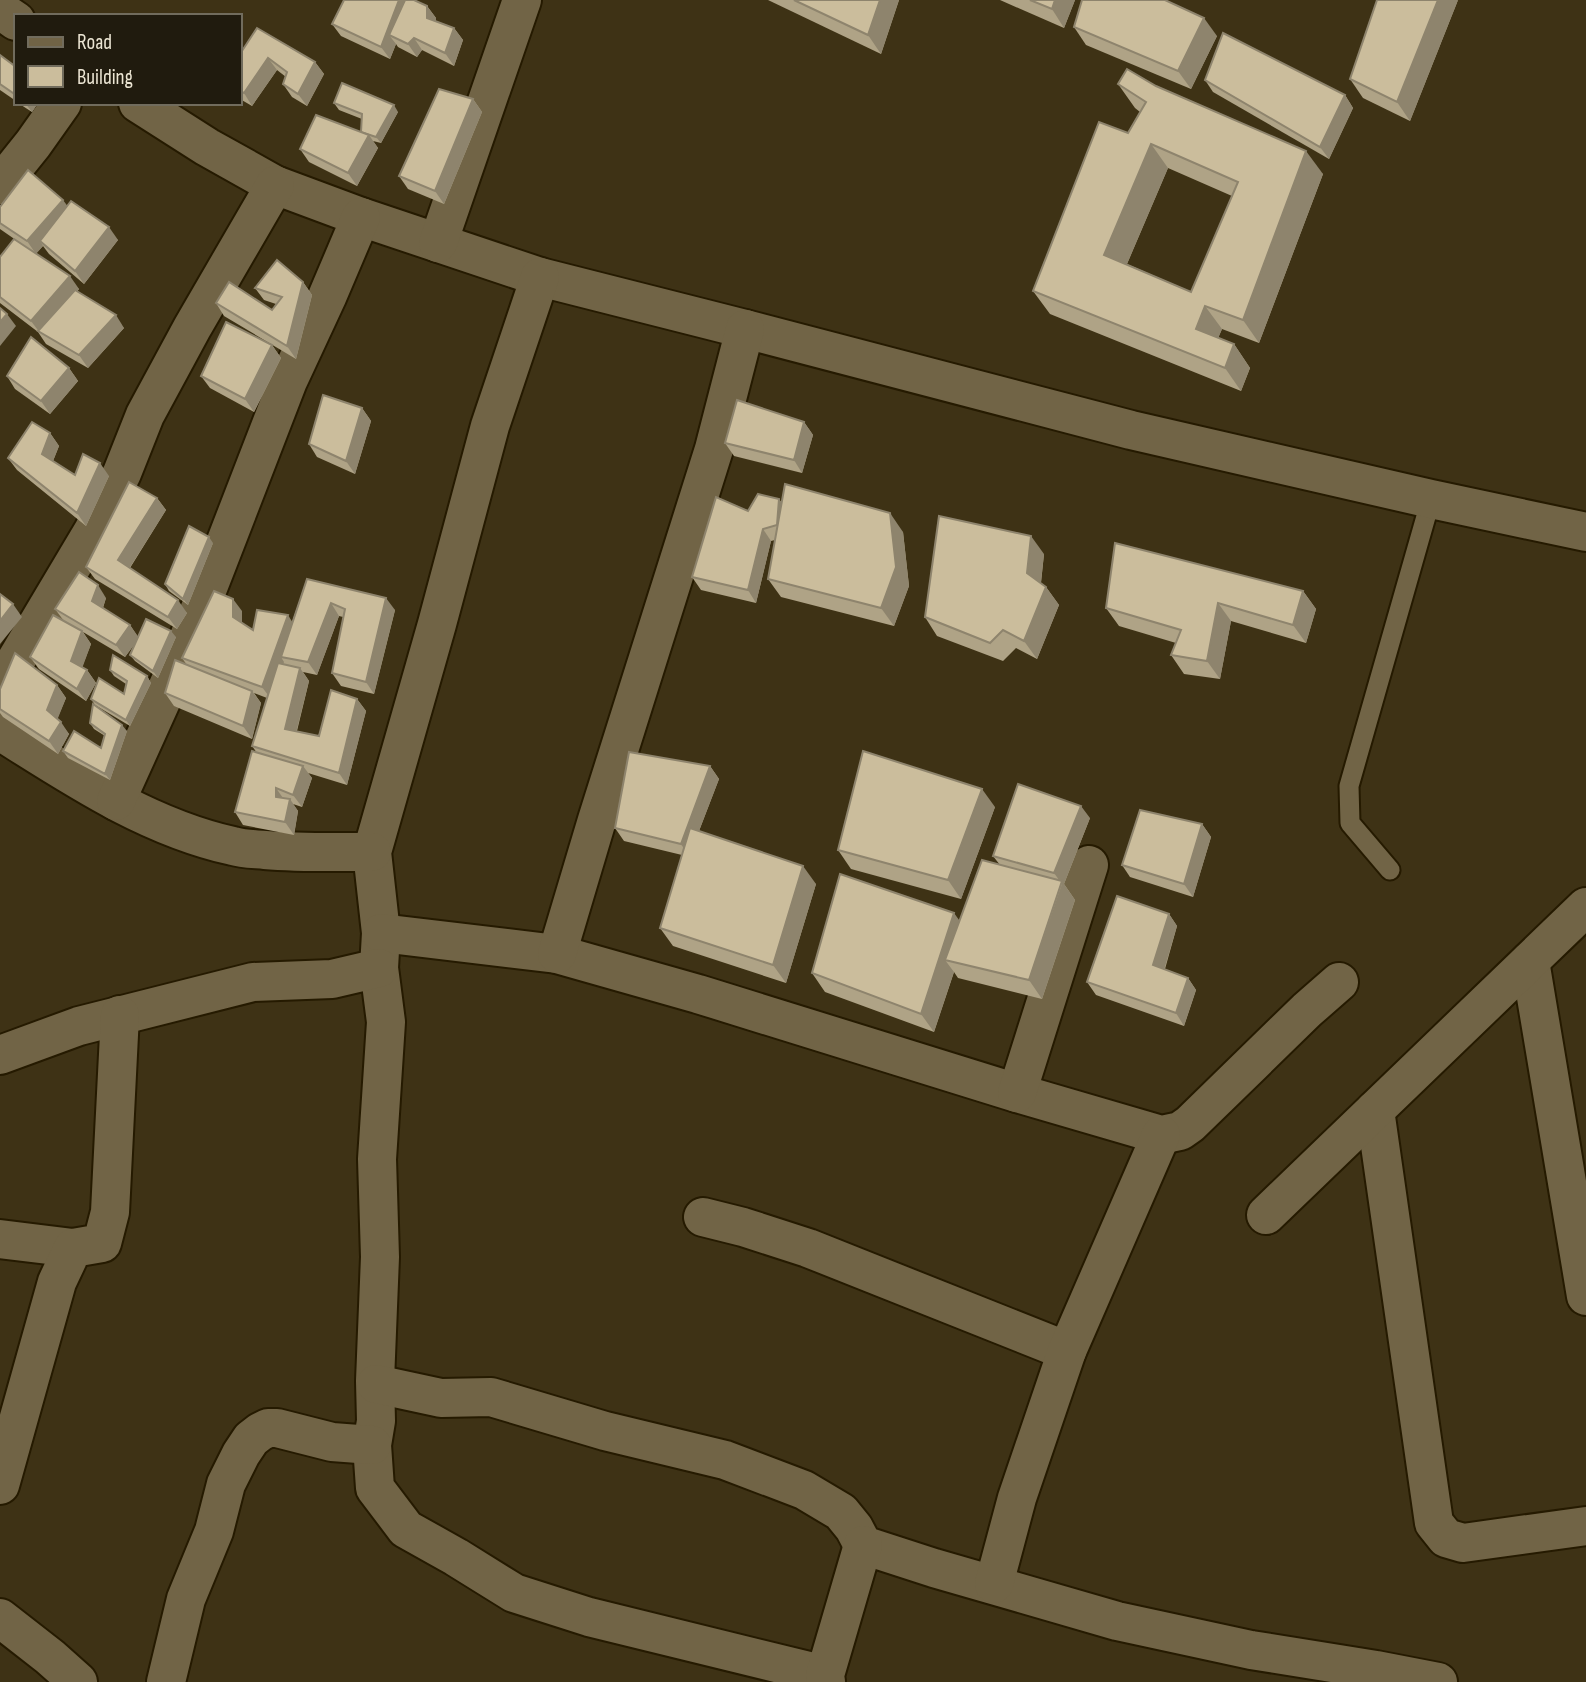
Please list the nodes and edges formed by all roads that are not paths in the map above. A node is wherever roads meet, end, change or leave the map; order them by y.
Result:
1 (522, 0) edge
2 (61, 105) edge
3 (141, 105) edge
4 (0, 185) edge
5 (275, 185) junction
6 (360, 217) junction
7 (438, 243) junction
8 (540, 277) junction
9 (745, 329) junction
10 (1431, 499) junction
11 (1586, 532) edge
12 (0, 687) edge
13 (0, 731) edge
14 (116, 801) junction
15 (372, 852) junction
16 (1089, 865) dead end
17 (1390, 870) dead end
18 (1586, 907) edge
19 (380, 950) junction
20 (557, 954) junction
21 (1530, 961) junction
22 (1339, 982) dead end
23 (120, 1015) junction
24 (0, 1055) edge
25 (1017, 1093) junction
26 (1375, 1110) junction
27 (1161, 1135) junction
28 (1266, 1215) dead end
29 (703, 1217) dead end
30 (0, 1239) edge
31 (73, 1248) junction
32 (1586, 1296) edge
33 (1067, 1351) junction
34 (376, 1384) junction
35 (372, 1445) junction
36 (0, 1485) edge
37 (1586, 1526) edge
38 (863, 1545) junction
39 (994, 1584) junction
40 (0, 1618) edge
41 (825, 1678) edge
42 (78, 1682) edge
43 (166, 1682) edge
44 (1438, 1682) edge

1 - 7 street
2 - 4 street
3 - 5 street
5 - 6 street
5 - 12 street
6 - 7 street
6 - 14 street
7 - 8 street
8 - 9 street
8 - 15 street
9 - 10 street
9 - 20 street
10 - 11 street
10 - 17 lane
13 - 14 street
14 - 15 street
15 - 19 street
16 - 25 street
18 - 21 street
19 - 20 street
19 - 23 street
19 - 34 street
20 - 25 street
21 - 26 street
21 - 32 street
22 - 27 street
23 - 24 street
23 - 31 street
25 - 27 street
26 - 28 street
26 - 37 street
27 - 33 street
29 - 33 street
30 - 31 street
31 - 36 street
33 - 39 street
34 - 35 street
34 - 38 street
35 - 41 street
35 - 43 street
38 - 39 street
38 - 41 street
39 - 44 street
40 - 42 street

